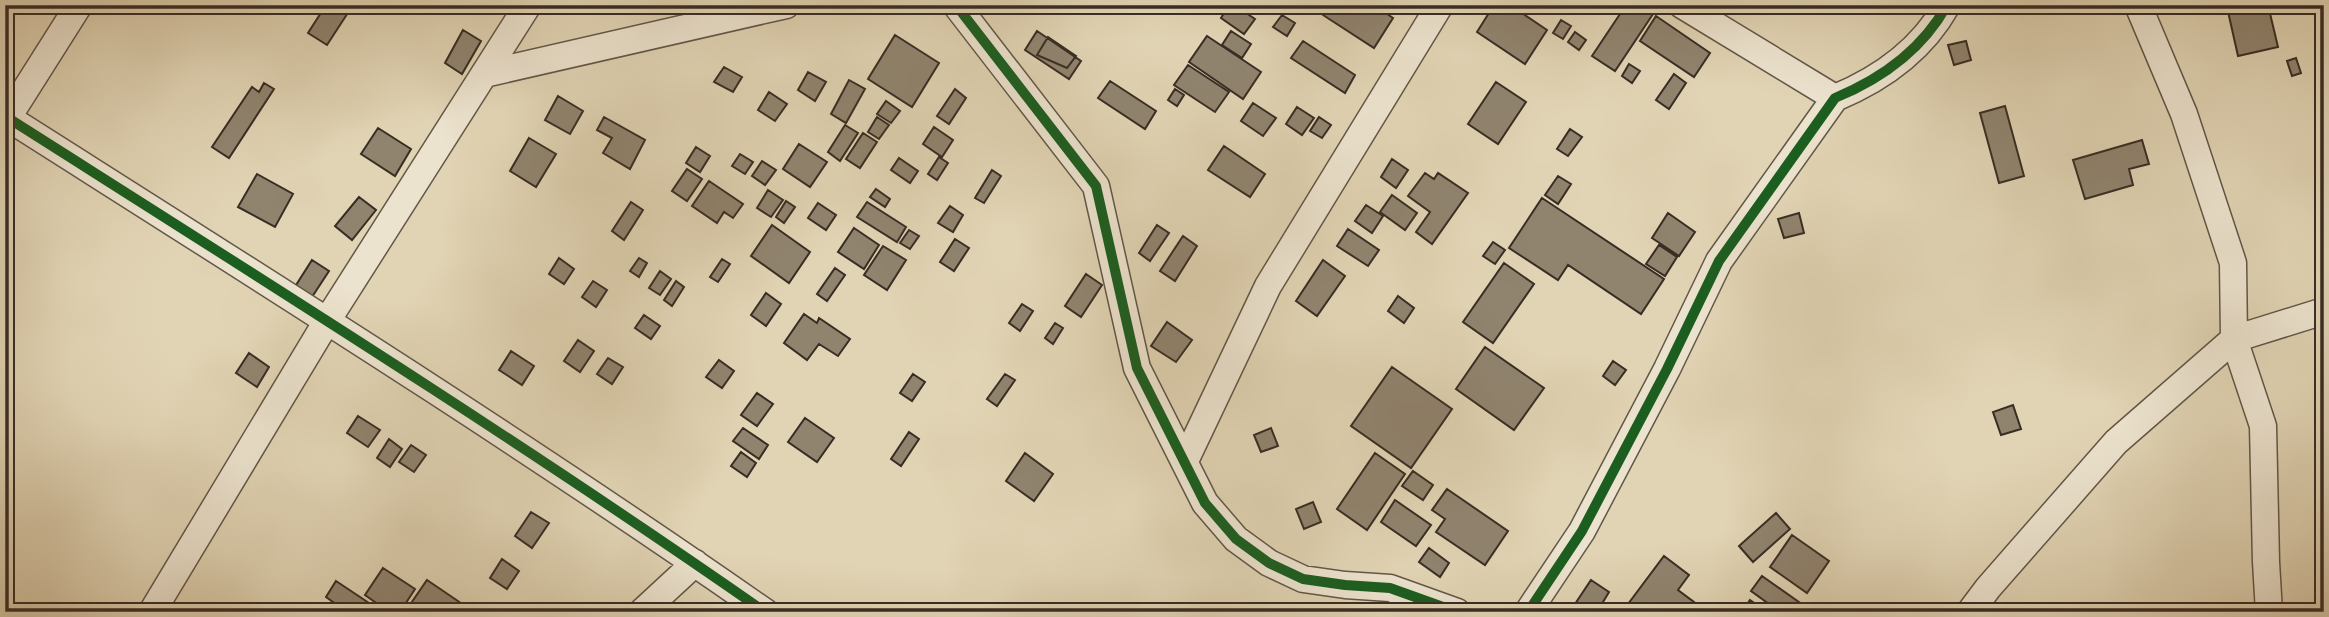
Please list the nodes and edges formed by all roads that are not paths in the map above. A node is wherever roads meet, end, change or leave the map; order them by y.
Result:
1 (79, 5) edge
2 (527, 5) edge
3 (786, 5) edge
4 (956, 5) edge
5 (1440, 5) edge
6 (1682, 5) edge
7 (1947, 5) edge
8 (2138, 5) edge
9 (484, 74) junction
10 (1835, 98) junction
11 (6, 118) edge
12 (2324, 311) edge
13 (327, 321) junction
14 (2234, 338) junction
15 (1185, 461) junction
16 (695, 563) junction
17 (152, 612) edge
18 (642, 612) edge
19 (765, 612) edge
20 (1457, 612) edge
21 (1528, 612) edge
22 (1970, 612) edge
23 (2269, 612) edge

1 - 11 street
2 - 9 street
3 - 9 street
4 - 15 street
5 - 15 street
6 - 10 street
7 - 10 street
8 - 14 street
9 - 13 street
10 - 21 street
11 - 13 street
12 - 14 street
13 - 16 street
13 - 17 street
14 - 22 street
14 - 23 street
15 - 20 street
16 - 18 street
16 - 19 street

